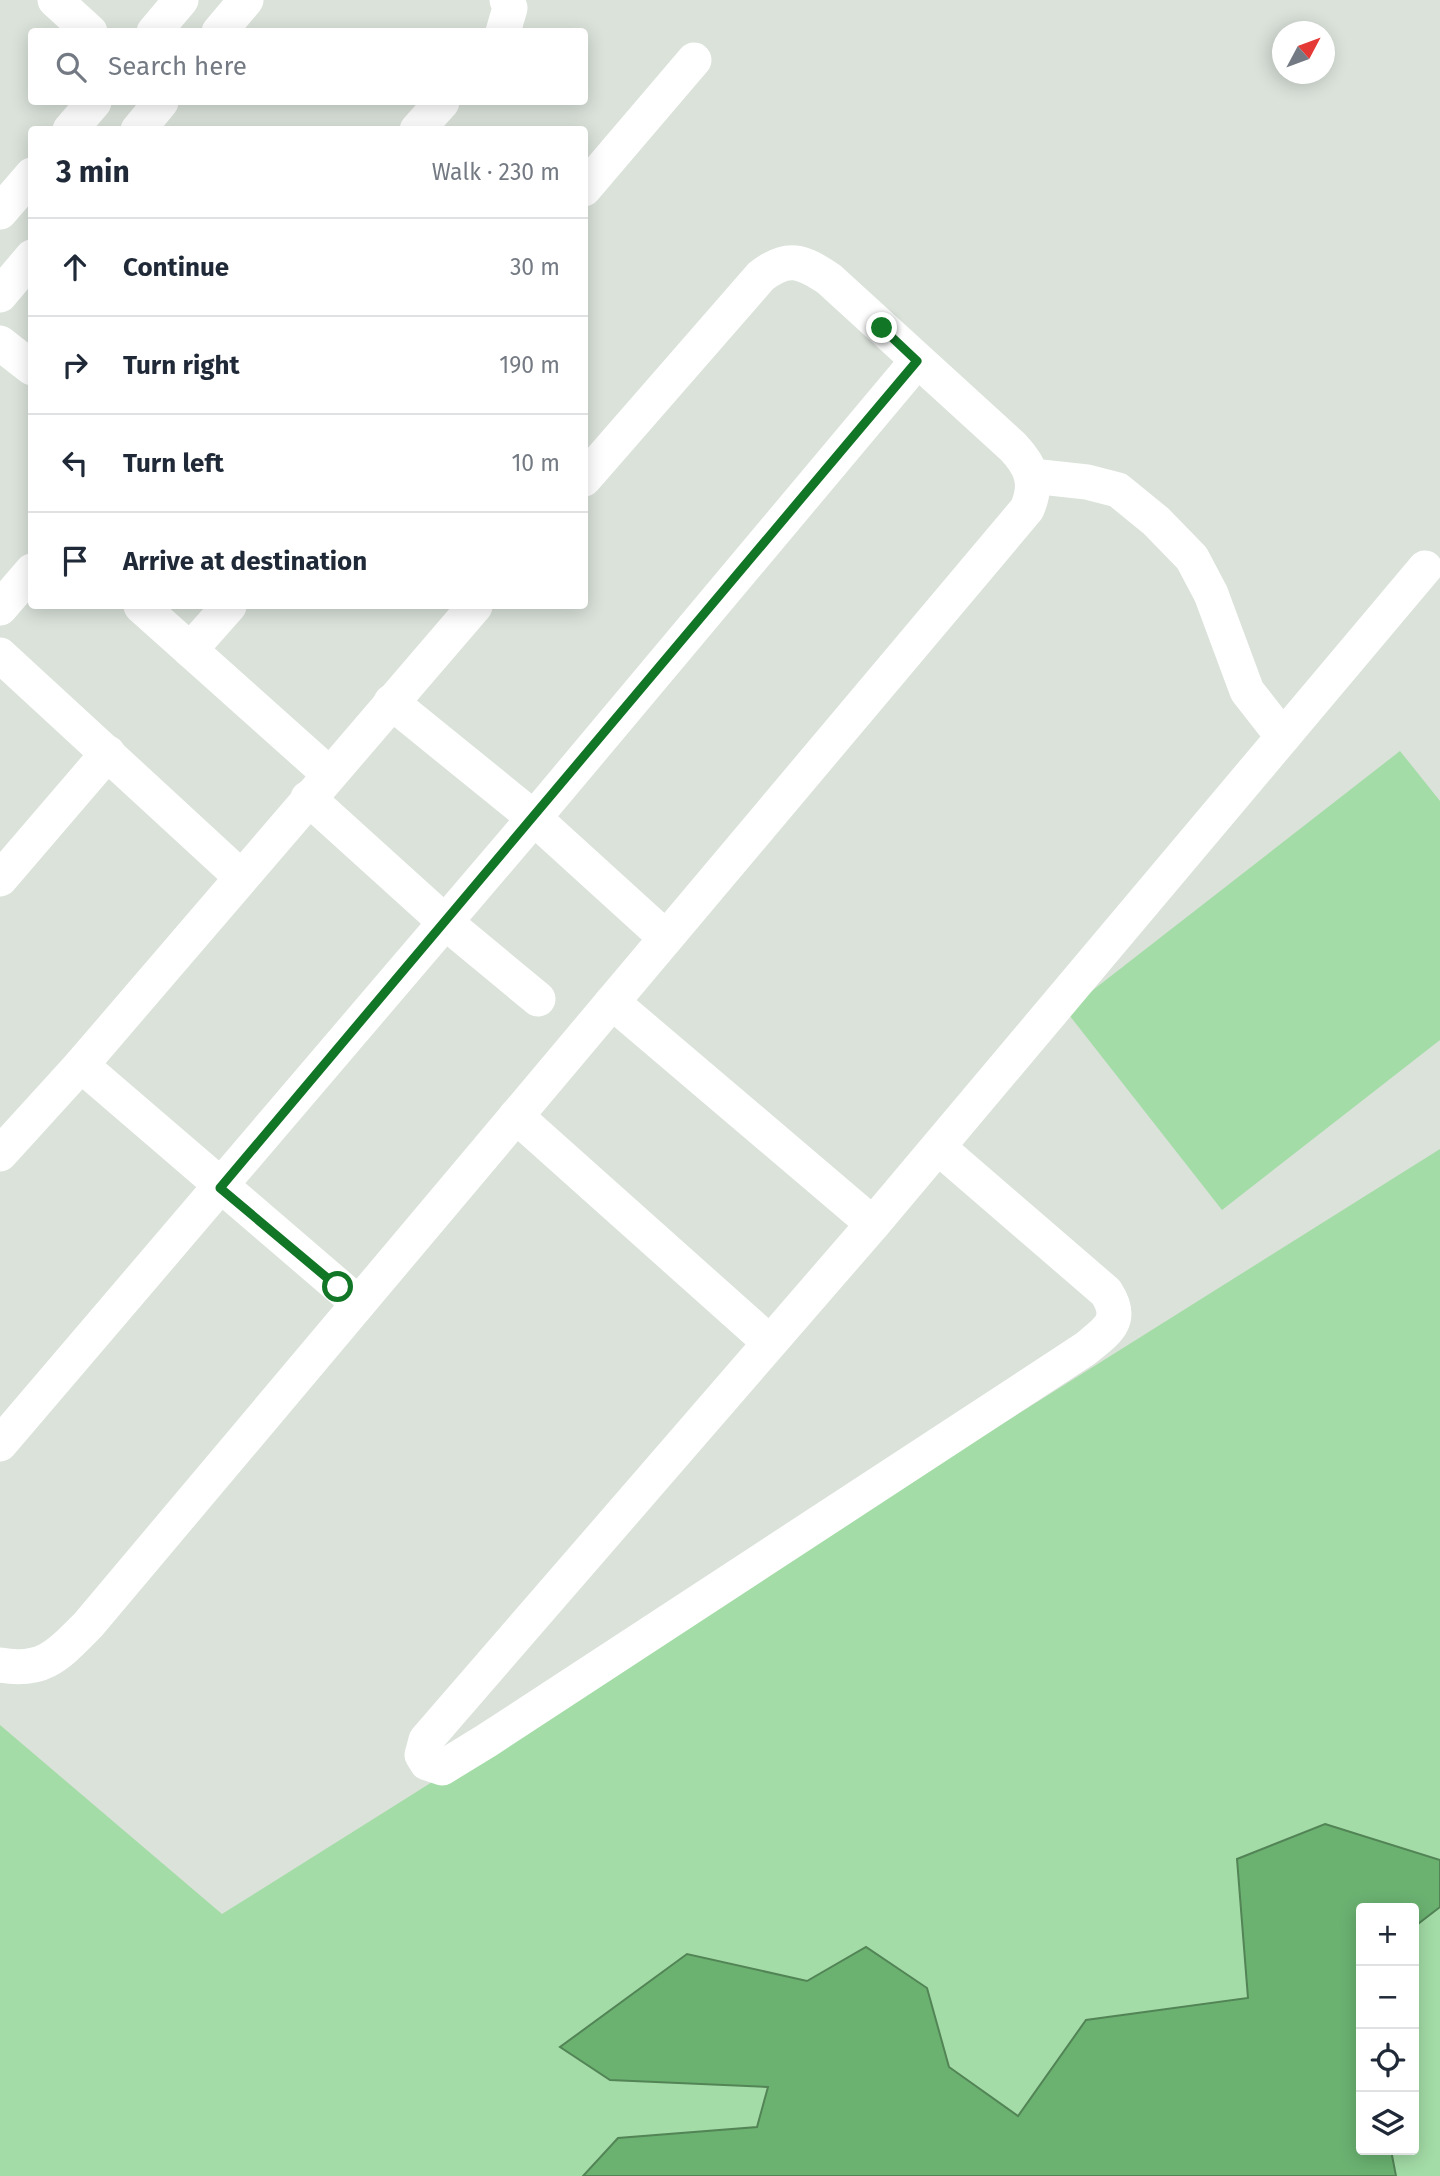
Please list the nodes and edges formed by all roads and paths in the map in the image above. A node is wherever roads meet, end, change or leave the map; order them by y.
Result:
1 (55, 0) edge
2 (181, 0) edge
3 (246, 0) edge
4 (507, 0) edge
5 (86, 28) edge
6 (157, 28) edge
7 (222, 28) edge
8 (504, 28) edge
9 (694, 60) dead end
10 (91, 105) edge
11 (159, 105) edge
12 (439, 105) edge
13 (73, 126) edge
14 (141, 126) edge
15 (421, 126) edge
16 (28, 180) edge
17 (588, 184) edge
18 (0, 212) edge
19 (28, 262) edge
20 (0, 295) edge
21 (0, 343) edge
22 (917, 361) junction
23 (28, 365) edge
24 (588, 474) edge
25 (1032, 476) junction
26 (1425, 568) dead end
27 (28, 576) edge
28 (0, 608) edge
29 (144, 609) edge
30 (226, 609) edge
31 (472, 609) edge
32 (190, 650) junction
33 (0, 655) edge
34 (391, 702) junction
35 (1283, 737) junction
36 (108, 753) junction
37 (318, 786) junction
38 (534, 817) junction
39 (241, 877) junction
40 (0, 879) edge
41 (445, 922) junction
42 (666, 938) junction
43 (538, 999) dead end
44 (612, 1002) junction
45 (81, 1065) junction
46 (516, 1116) junction
47 (938, 1147) junction
48 (0, 1154) edge
49 (220, 1188) junction
50 (873, 1224) junction
51 (358, 1303) junction
52 (769, 1342) junction
53 (0, 1444) edge
54 (0, 1664) edge

1 - 5 street
2 - 6 street
3 - 7 street
4 - 8 street
9 - 17 street
10 - 13 street
11 - 14 street
12 - 15 street
16 - 18 street
19 - 20 street
21 - 23 street
22 - 24 street
22 - 25 street
22 - 38 street
25 - 35 street
25 - 42 street
26 - 35 street
27 - 28 street
29 - 32 street
30 - 32 street
31 - 34 street
32 - 37 street
33 - 36 street
34 - 37 street
34 - 38 street
35 - 47 street
36 - 39 street
36 - 40 street
37 - 39 street
37 - 41 street
38 - 41 street
38 - 42 street
39 - 45 street
41 - 43 street
41 - 49 street
42 - 44 street
44 - 46 street
44 - 50 street
45 - 48 street
45 - 49 street
46 - 51 street
46 - 52 street
47 - 50 street
47 - 52 street
49 - 51 street
49 - 53 street
50 - 52 street
51 - 54 street

